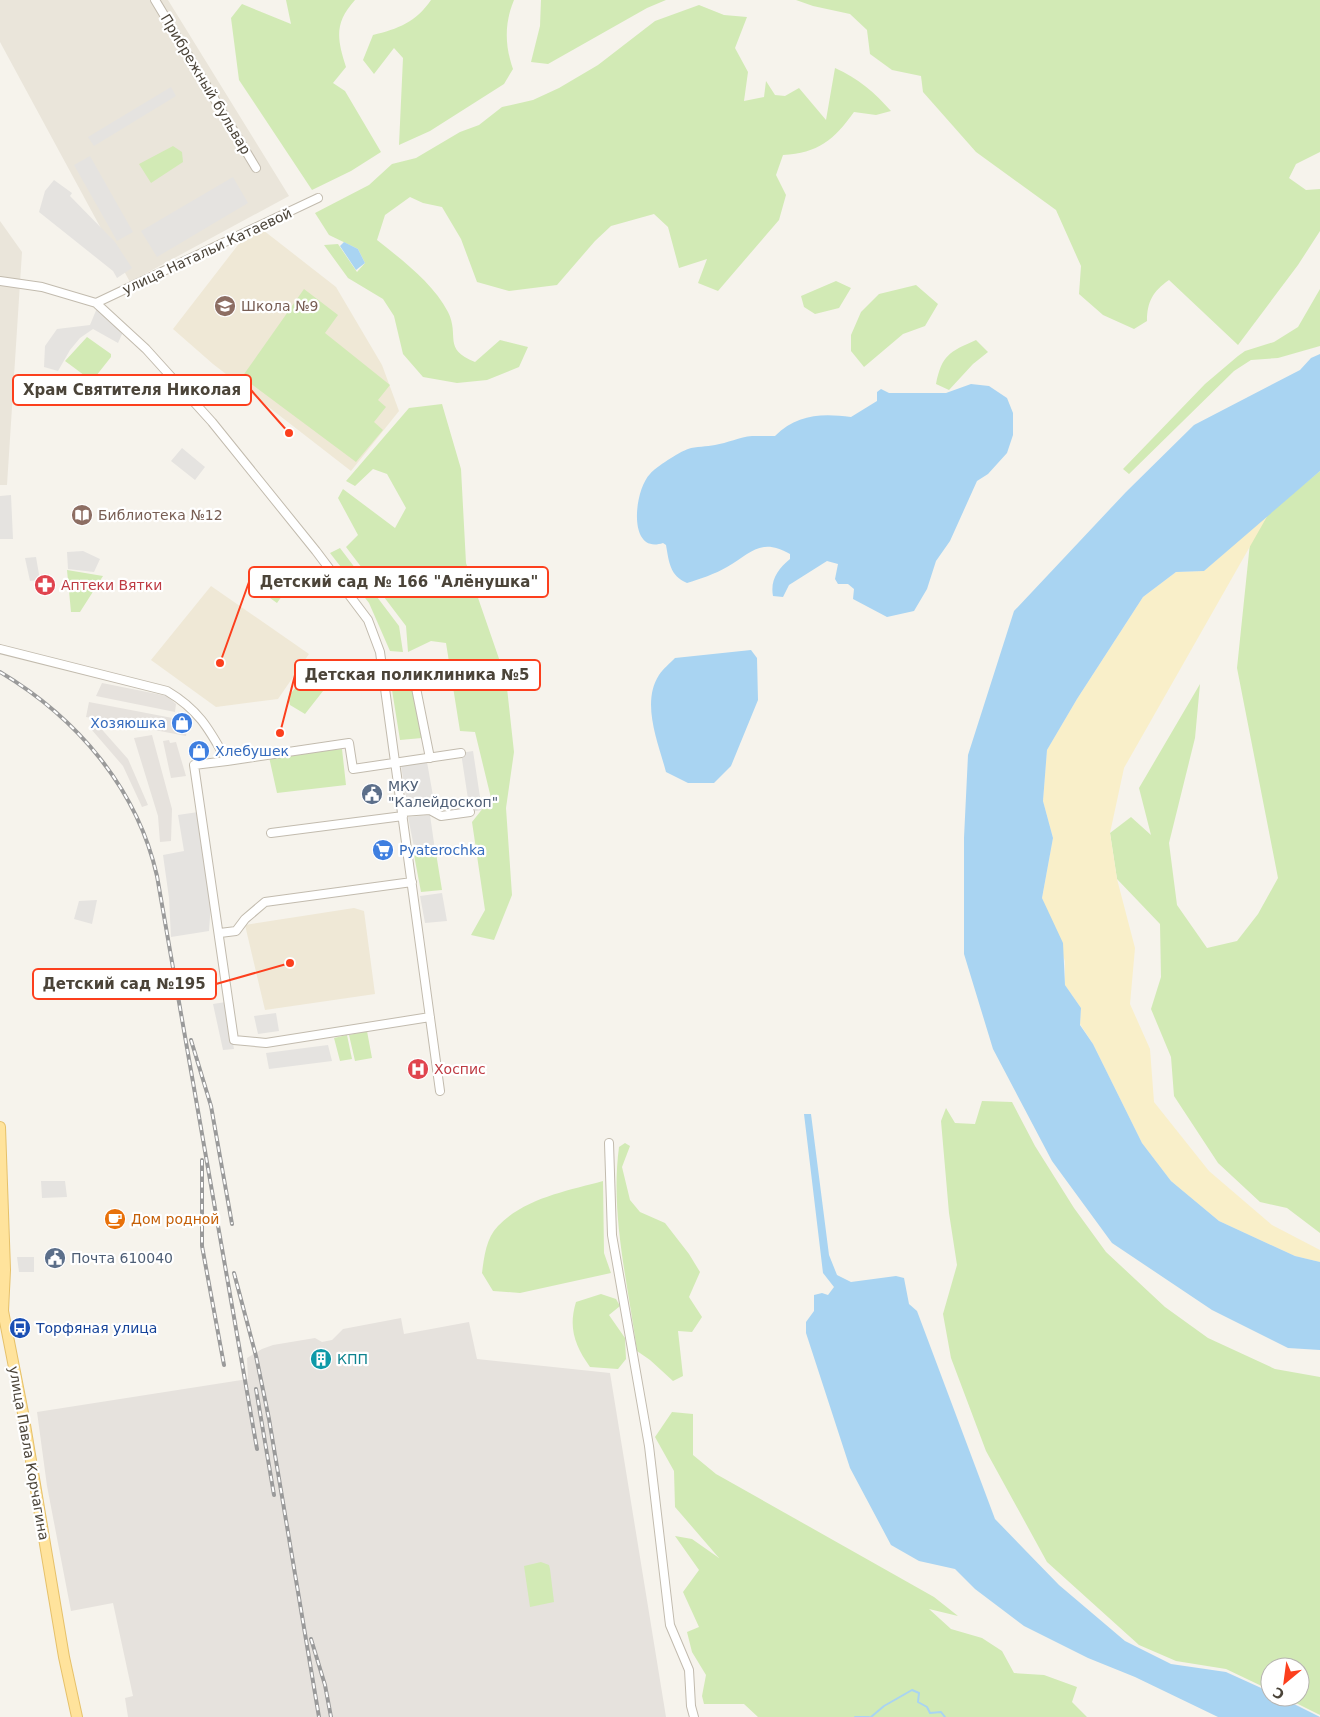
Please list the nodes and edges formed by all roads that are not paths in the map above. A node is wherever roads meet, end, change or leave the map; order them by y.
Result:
1 (155, 0) edge
2 (256, 168) dead end
3 (318, 198) dead end
4 (0, 281) edge
5 (96, 303) junction
6 (0, 649) edge
7 (415, 683) dead end
8 (462, 753) dead end
9 (430, 758) junction
10 (227, 760) junction
11 (396, 764) junction
12 (470, 812) dead end
13 (402, 814) junction
14 (271, 833) dead end
15 (412, 882) junction
16 (220, 933) junction
17 (430, 1017) junction
18 (265, 1034) dead end
19 (266, 1043) junction
20 (440, 1091) dead end
21 (0, 1127) edge
22 (609, 1143) dead end
23 (1, 1311) edge
24 (77, 1717) edge
25 (694, 1717) edge

1 - 2 street, Прибрежный бульвар
3 - 5 street, улица Натальи Катаевой
4 - 5 street
5 - 11 street
6 - 10 street
7 - 9 street
8 - 9 street
9 - 11 street
10 - 11 street
10 - 16 street
11 - 13 street
12 - 13 street
13 - 14 street
13 - 15 street
15 - 16 street
15 - 17 street
16 - 19 street
17 - 19 street
17 - 20 street
18 - 19 street
21 - 23 main road, улица Павла Корчагина
22 - 25 street
23 - 24 main road, улица Павла Корчагина

